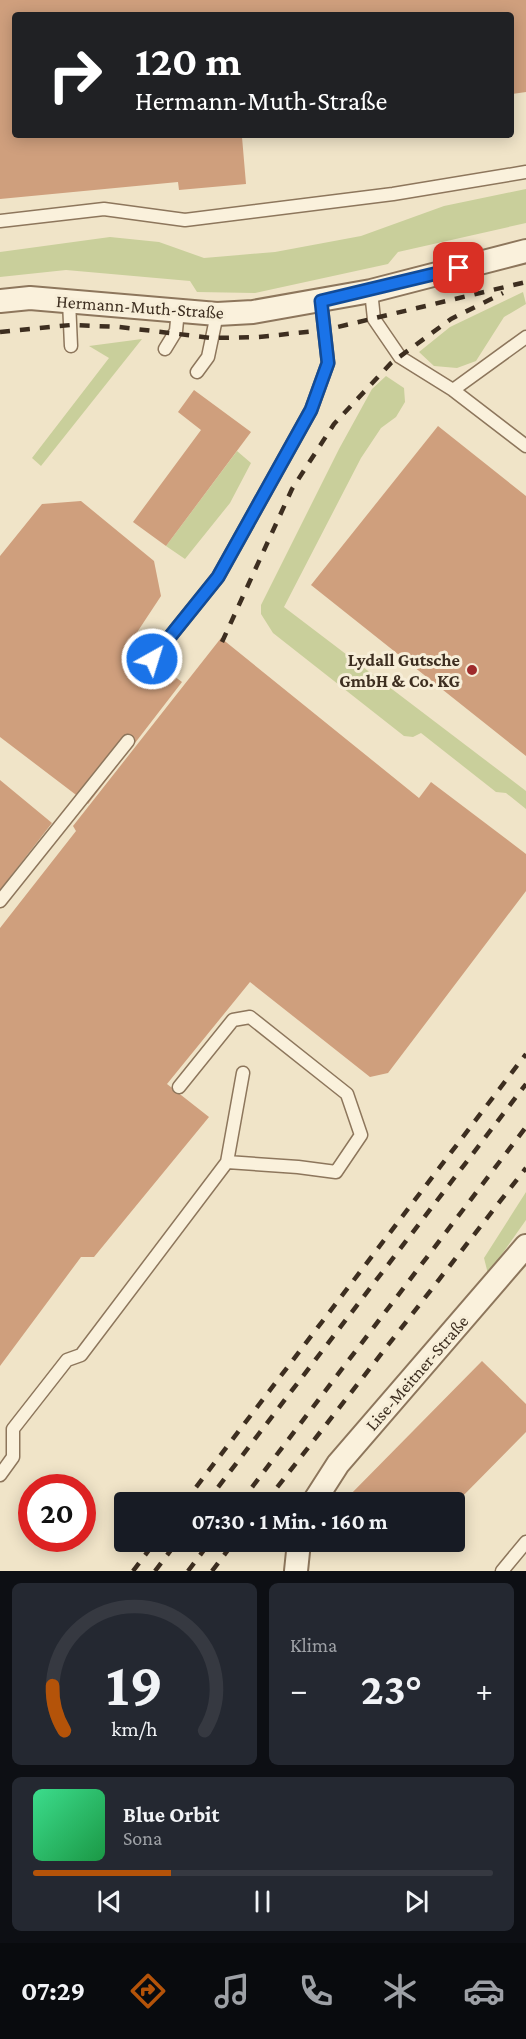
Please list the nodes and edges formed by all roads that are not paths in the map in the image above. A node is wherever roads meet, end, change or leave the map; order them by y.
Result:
1 (526, 172) edge
2 (0, 221) edge
3 (526, 251) edge
4 (370, 291) junction
5 (0, 301) edge
6 (69, 301) junction
7 (321, 301) junction
8 (178, 310) junction
9 (217, 315) junction
10 (526, 337) edge
11 (71, 346) dead end
12 (165, 349) dead end
13 (197, 372) dead end
14 (453, 390) junction
15 (526, 446) edge
16 (152, 659) dead end
17 (128, 741) dead end
18 (0, 901) edge
19 (243, 1073) dead end
20 (179, 1087) dead end
21 (227, 1162) junction
22 (526, 1246) edge
23 (0, 1475) edge
24 (320, 1492) edge
25 (526, 1542) edge
26 (298, 1552) edge
27 (296, 1571) edge
28 (502, 1571) edge

1 - 2 lane
3 - 4 street, Hermann-Muth-Straße
4 - 7 street, Hermann-Muth-Straße
4 - 14 lane
5 - 6 street, Hermann-Muth-Straße
6 - 8 street, Hermann-Muth-Straße
6 - 11 lane
7 - 9 street, Hermann-Muth-Straße
7 - 16 lane
8 - 9 street, Hermann-Muth-Straße
8 - 12 lane
9 - 13 lane
10 - 14 lane
14 - 15 lane
17 - 18 lane
19 - 21 lane
20 - 21 lane
21 - 23 lane
22 - 24 street, Lise-Meitner-Straße
25 - 28 lane
26 - 27 street

